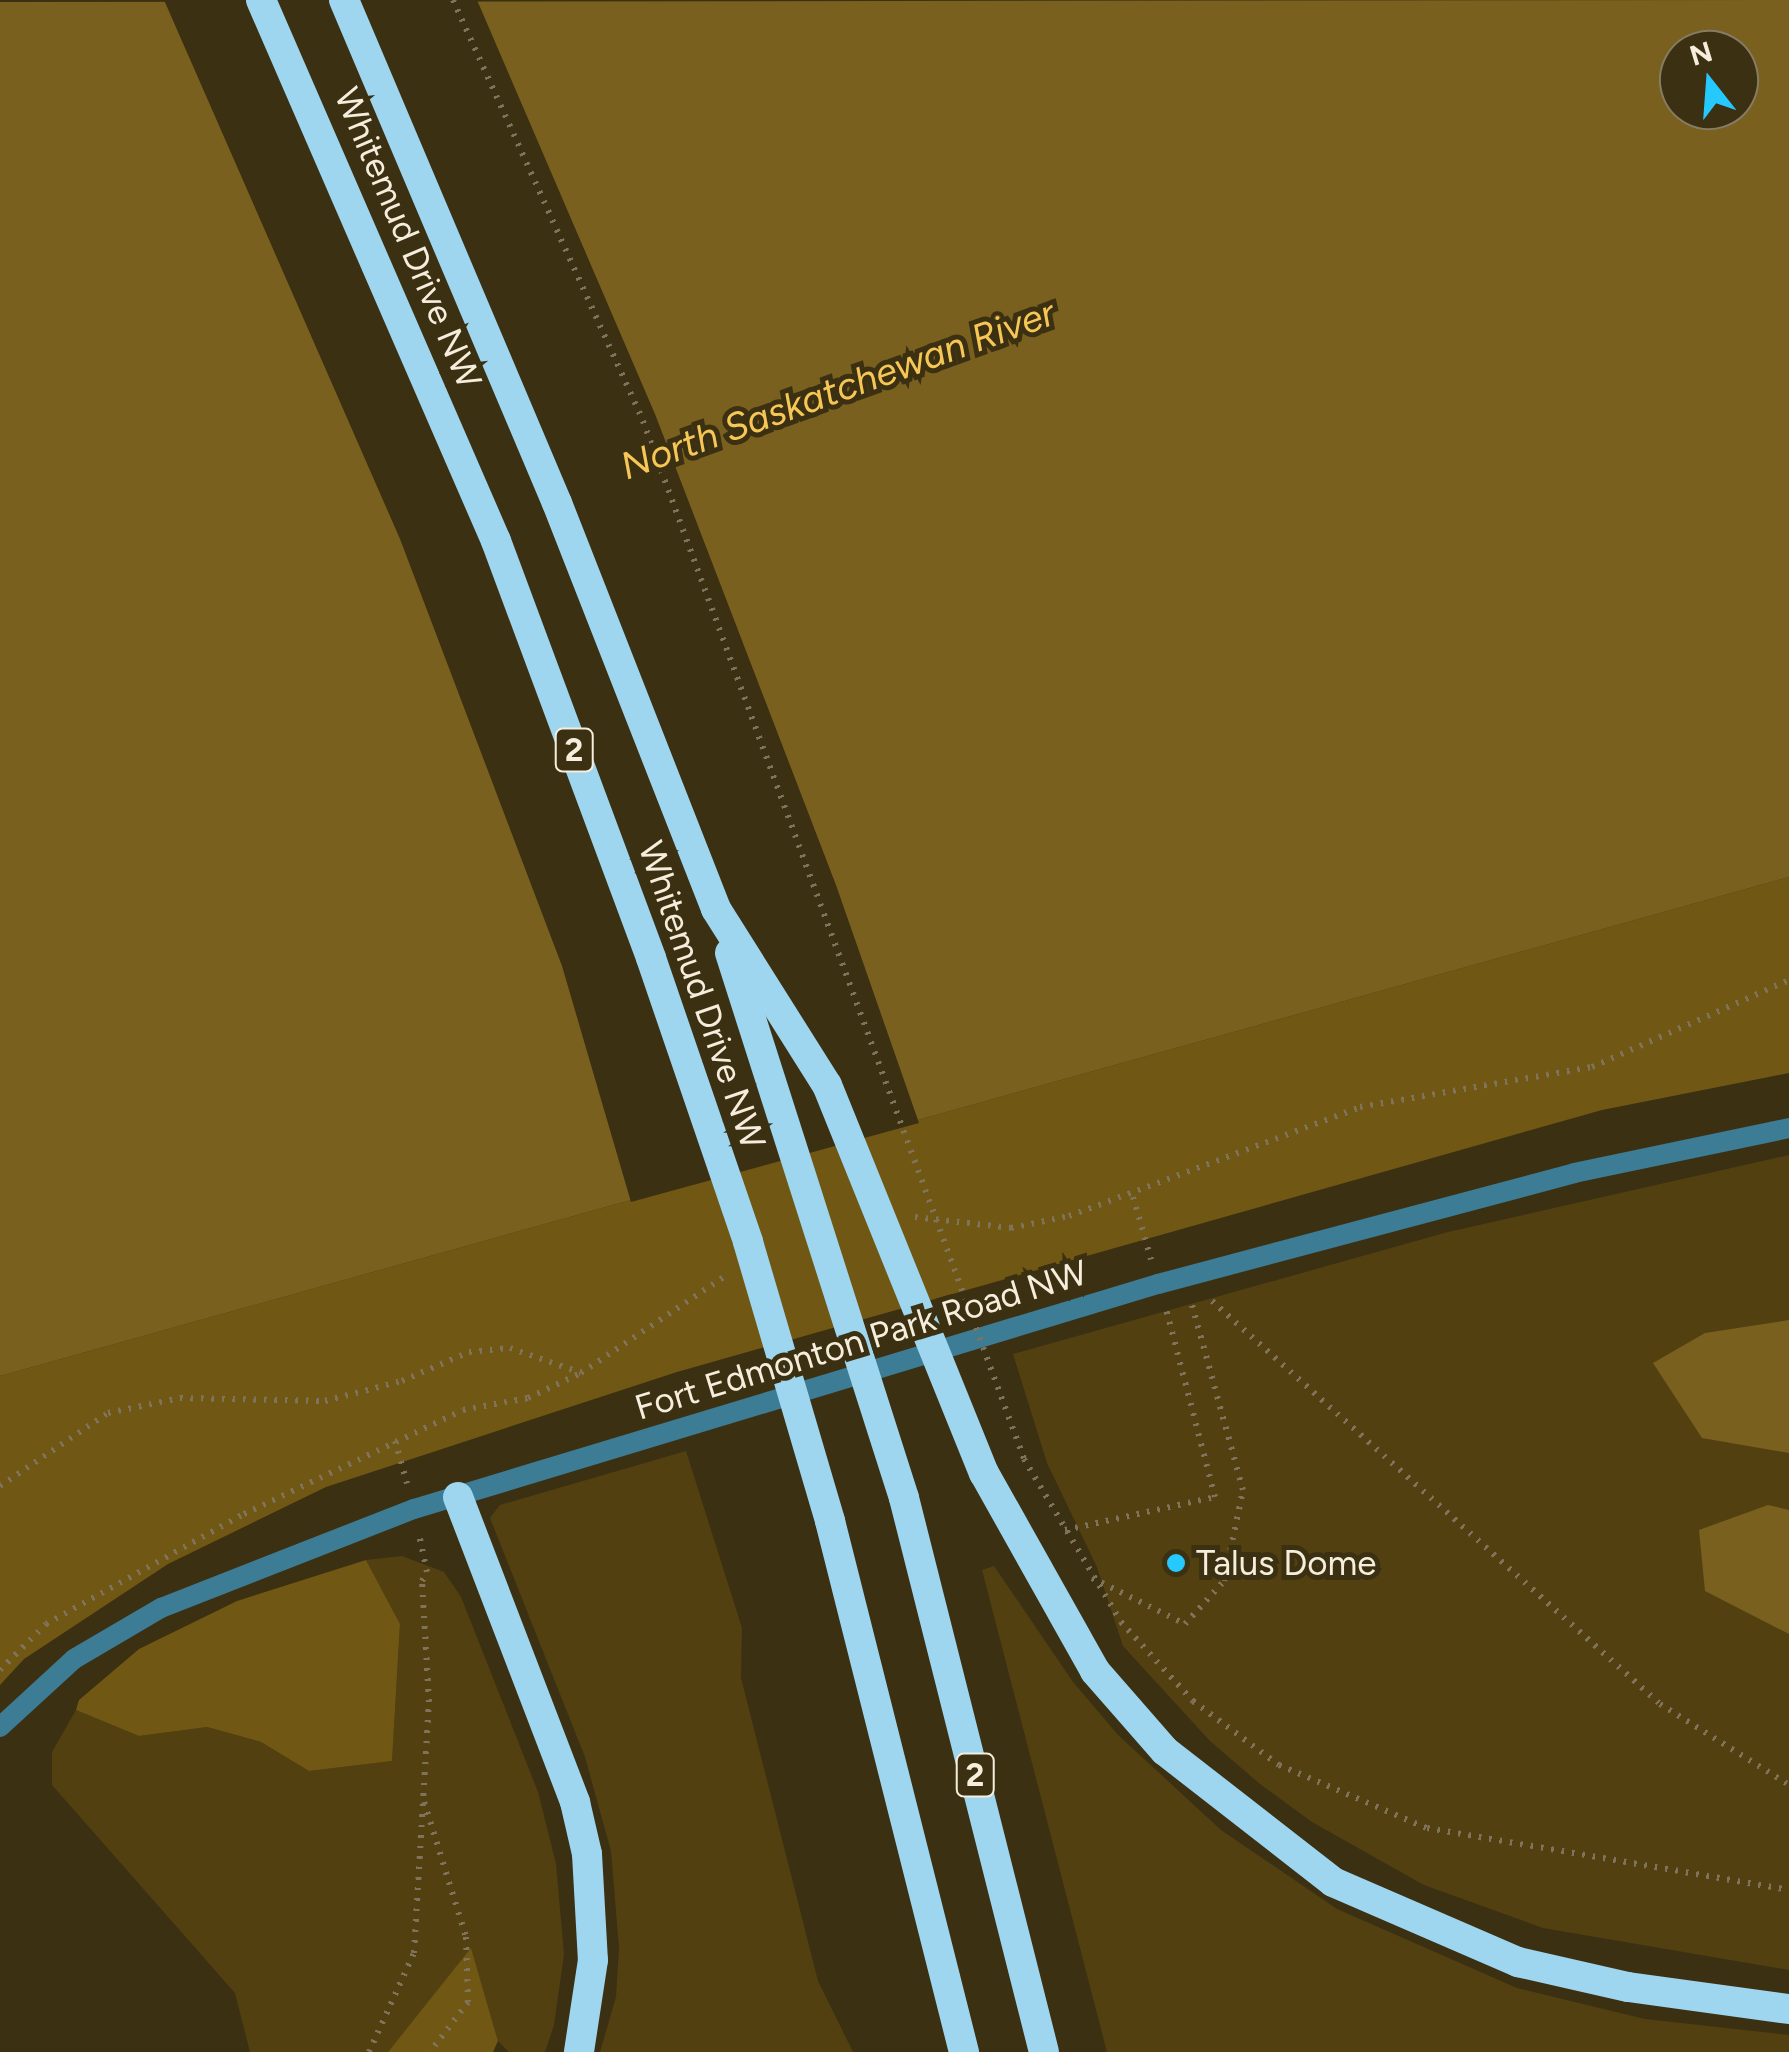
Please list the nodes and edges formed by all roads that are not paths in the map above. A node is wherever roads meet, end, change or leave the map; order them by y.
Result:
1 (262, 0) edge
2 (344, 0) edge
3 (716, 909) junction
4 (1789, 1128) edge
5 (458, 1497) junction
6 (0, 1727) edge
7 (1789, 2009) edge
8 (579, 2052) edge
9 (964, 2052) edge
10 (1044, 2052) edge

1 - 9 highway, Whitemud Drive NW / 2, bridge
2 - 3 highway, Whitemud Drive NW / 2
3 - 7 highway, bridge
3 - 10 highway, Whitemud Drive NW / 2, bridge
4 - 5 street, Fort Edmonton Park Road NW
5 - 6 street, Fort Edmonton Park Road NW
5 - 8 highway

